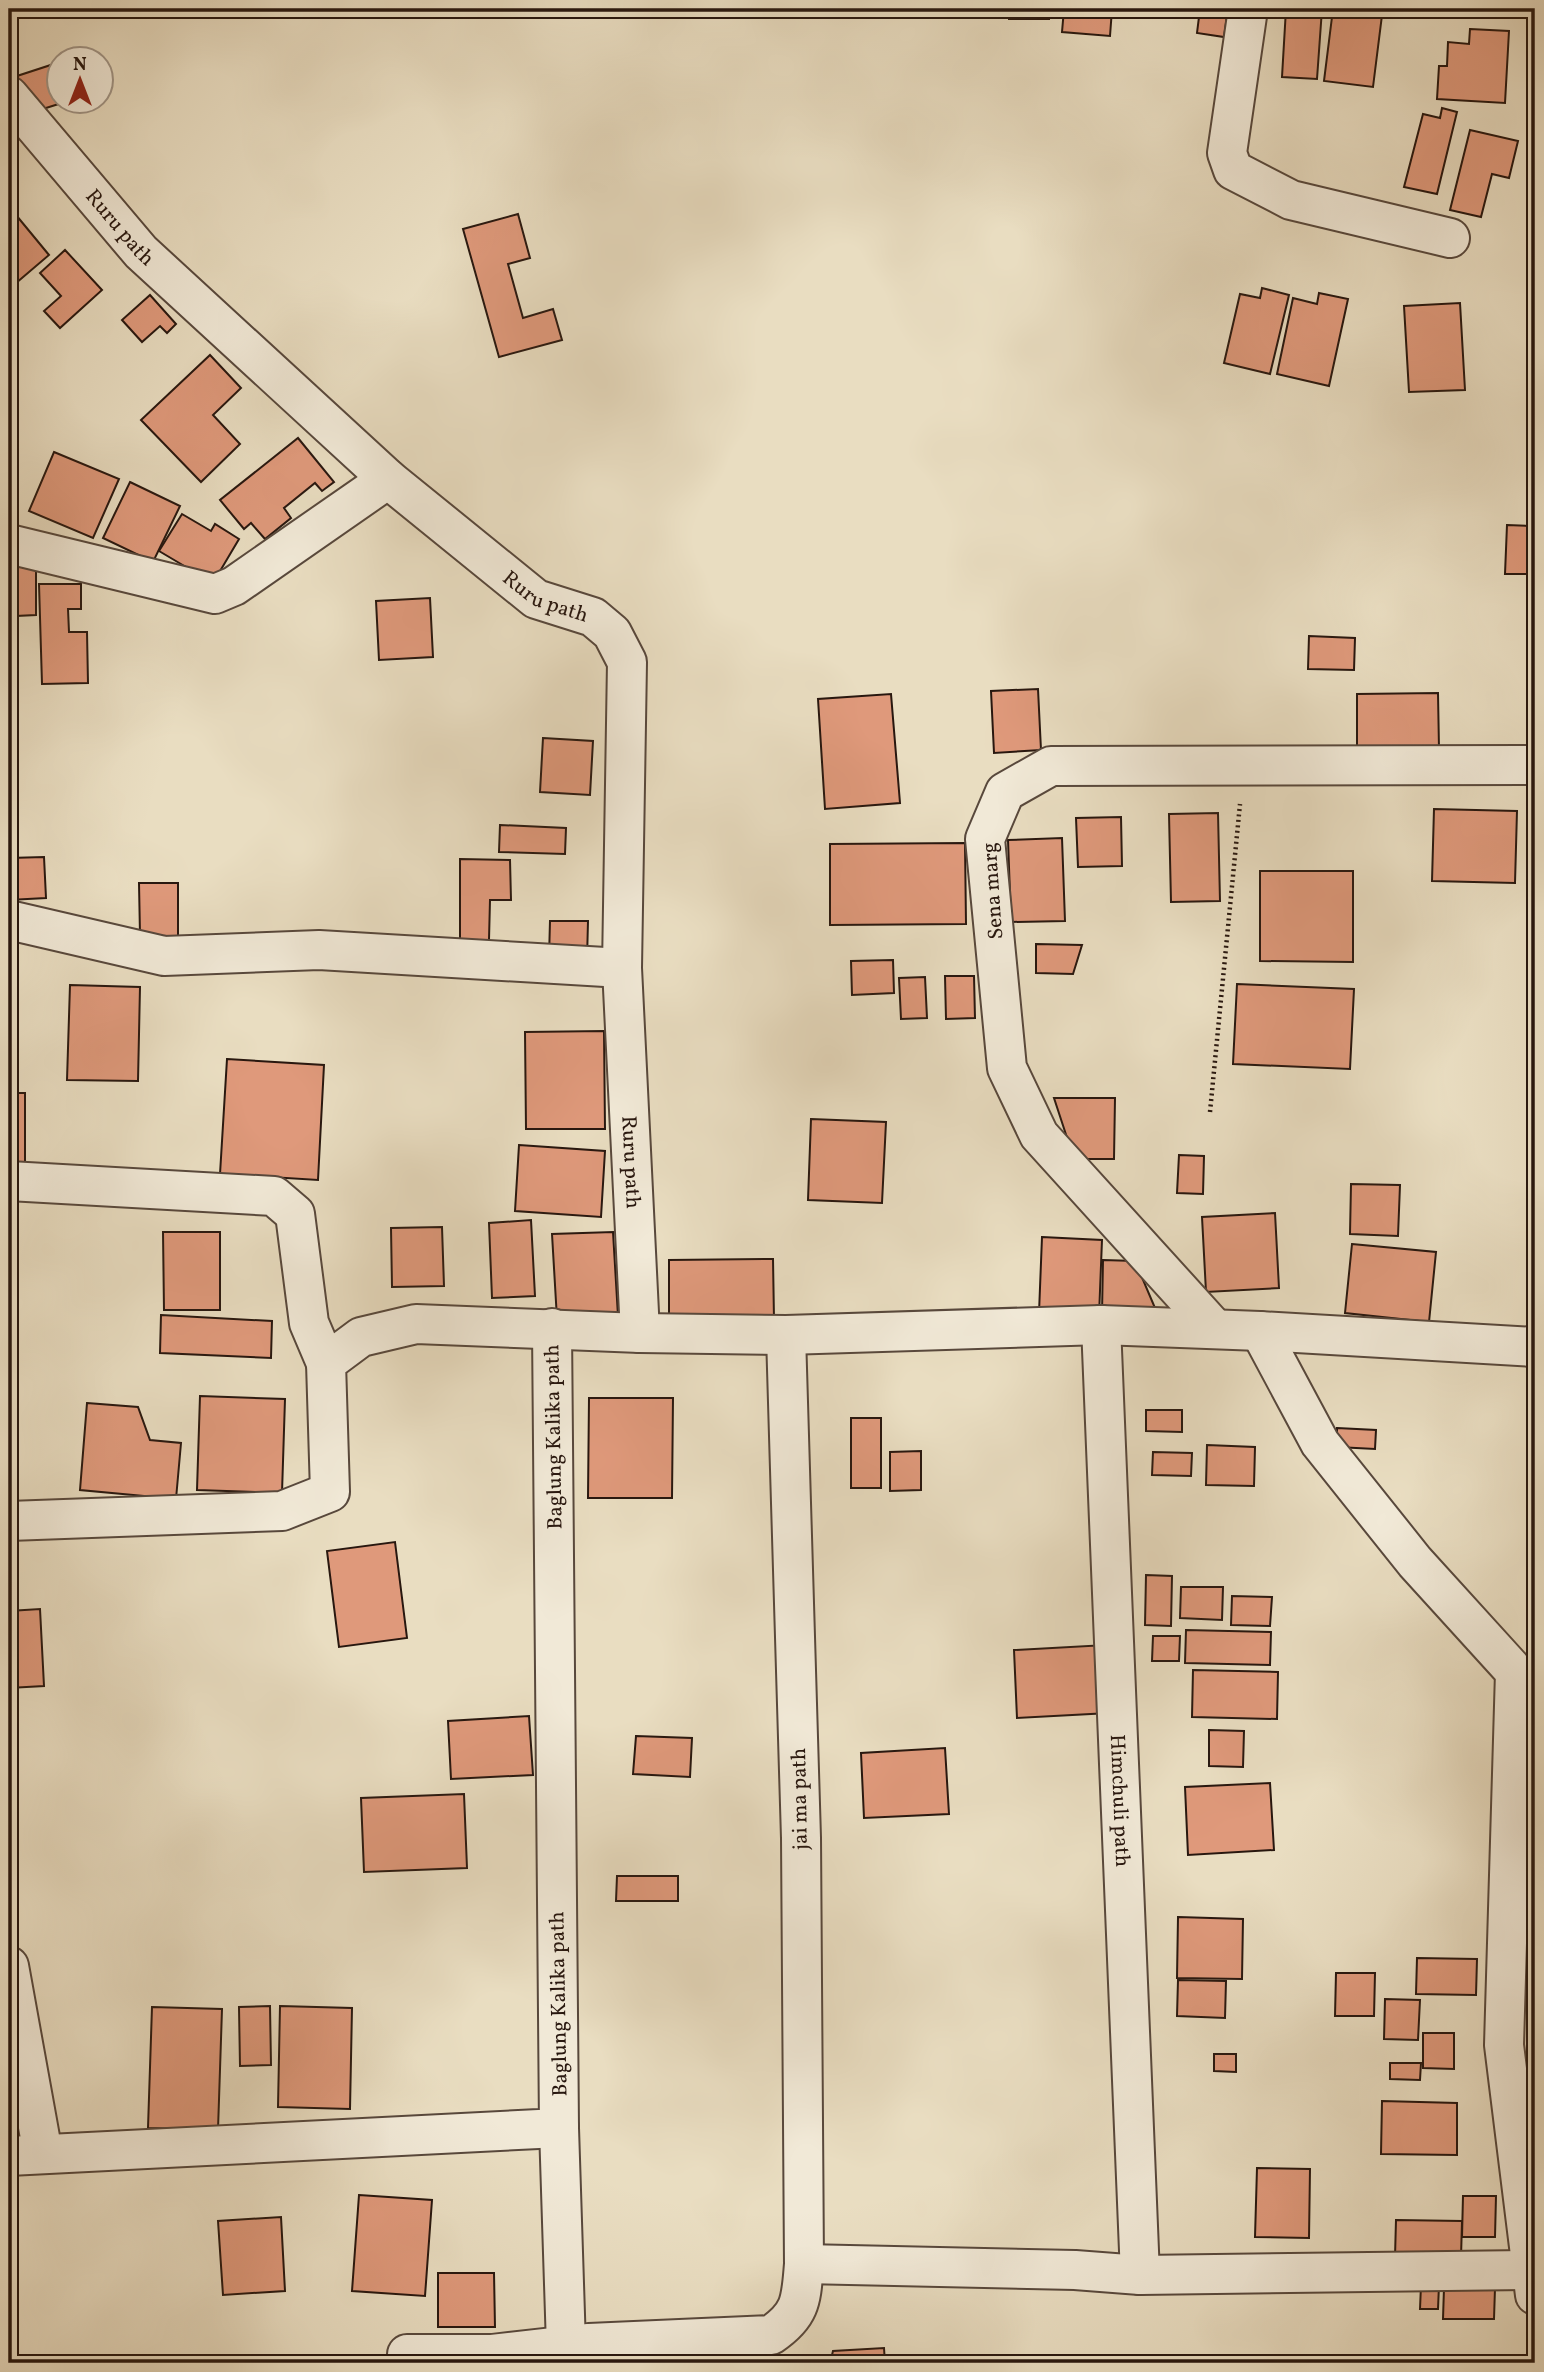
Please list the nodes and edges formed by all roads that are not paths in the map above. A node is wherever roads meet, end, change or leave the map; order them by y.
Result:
1 (1248, 9) edge
2 (9, 96) edge
3 (1450, 239) dead end
4 (388, 479) junction
5 (9, 544) edge
6 (1535, 765) edge
7 (9, 920) edge
8 (622, 968) junction
9 (9, 1181) edge
10 (1101, 1325) junction
11 (552, 1328) junction
12 (1215, 1329) junction
13 (1260, 1331) junction
14 (640, 1333) junction
15 (786, 1335) junction
16 (1535, 1347) edge
17 (326, 1363) junction
18 (9, 1521) edge
19 (1525, 1680) edge
20 (9, 1966) edge
21 (559, 2129) junction
22 (26, 2155) edge
23 (804, 2264) junction
24 (1140, 2275) junction
25 (1533, 2283) edge
26 (566, 2346) junction
27 (407, 2354) dead end

1 - 3 street
2 - 4 street, Ruru path
4 - 5 street
4 - 8 street, Ruru path
6 - 12 street, Sena marg
7 - 8 street
8 - 14 street, Ruru path
9 - 17 street
10 - 12 street
10 - 15 street
10 - 24 street, Himchuli path
11 - 14 street
11 - 17 street
11 - 21 street, Baglung Kalika path
12 - 13 street
13 - 16 street
13 - 19 street
14 - 15 street
15 - 23 street, jai ma path
17 - 18 street
19 - 25 street
20 - 22 street
21 - 22 street
21 - 26 street, Baglung Kalika path
23 - 24 street
23 - 26 street, jai ma path
24 - 25 street
26 - 27 street, jai ma path

